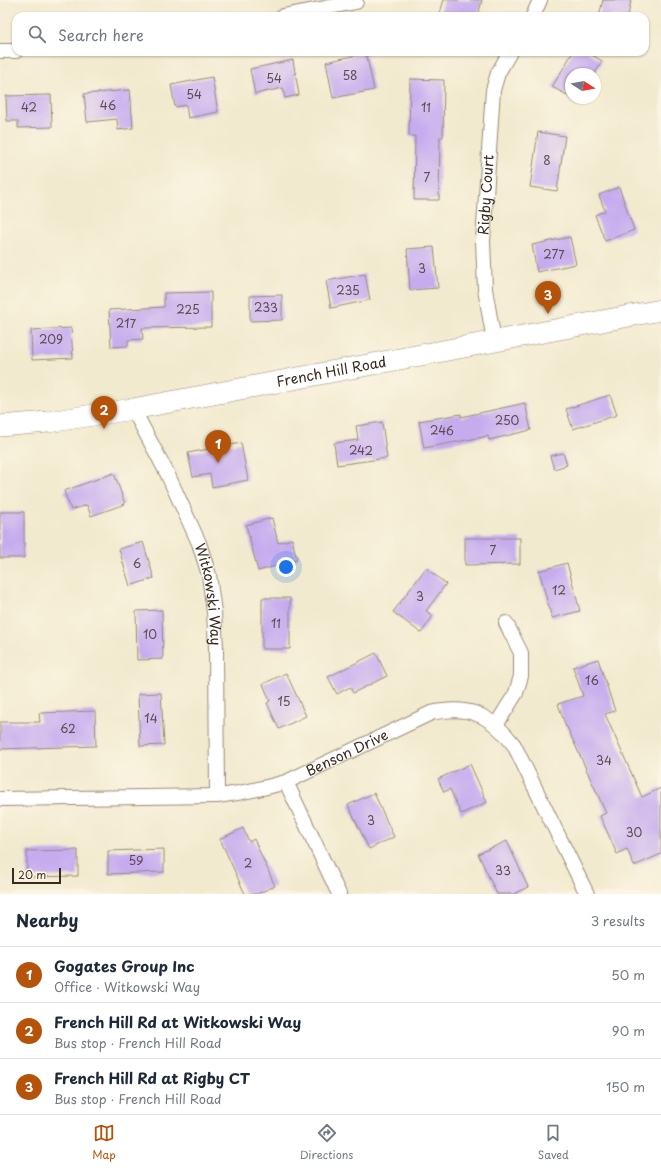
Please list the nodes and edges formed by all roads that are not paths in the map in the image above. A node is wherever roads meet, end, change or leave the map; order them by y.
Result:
1 (540, 0) edge
2 (356, 2) dead end
3 (304, 12) edge
4 (535, 12) edge
5 (0, 51) edge
6 (12, 51) edge
7 (508, 56) edge
8 (661, 310) edge
9 (494, 341) junction
10 (133, 409) junction
11 (0, 426) edge
12 (506, 623) dead end
13 (496, 725) junction
14 (286, 782) junction
15 (217, 796) junction
16 (0, 799) edge
17 (339, 894) edge
18 (587, 894) edge

1 - 4 street
2 - 3 street
5 - 6 street
7 - 9 street, Rigby Court
8 - 9 main road, French Hill Road
9 - 10 main road, French Hill Road
10 - 11 main road, French Hill Road
10 - 15 street, Witkowski Way
12 - 13 street
13 - 14 street, Benson Drive
13 - 18 street, Benson Drive
14 - 15 street, Benson Drive
14 - 17 street
15 - 16 street, Benson Drive

